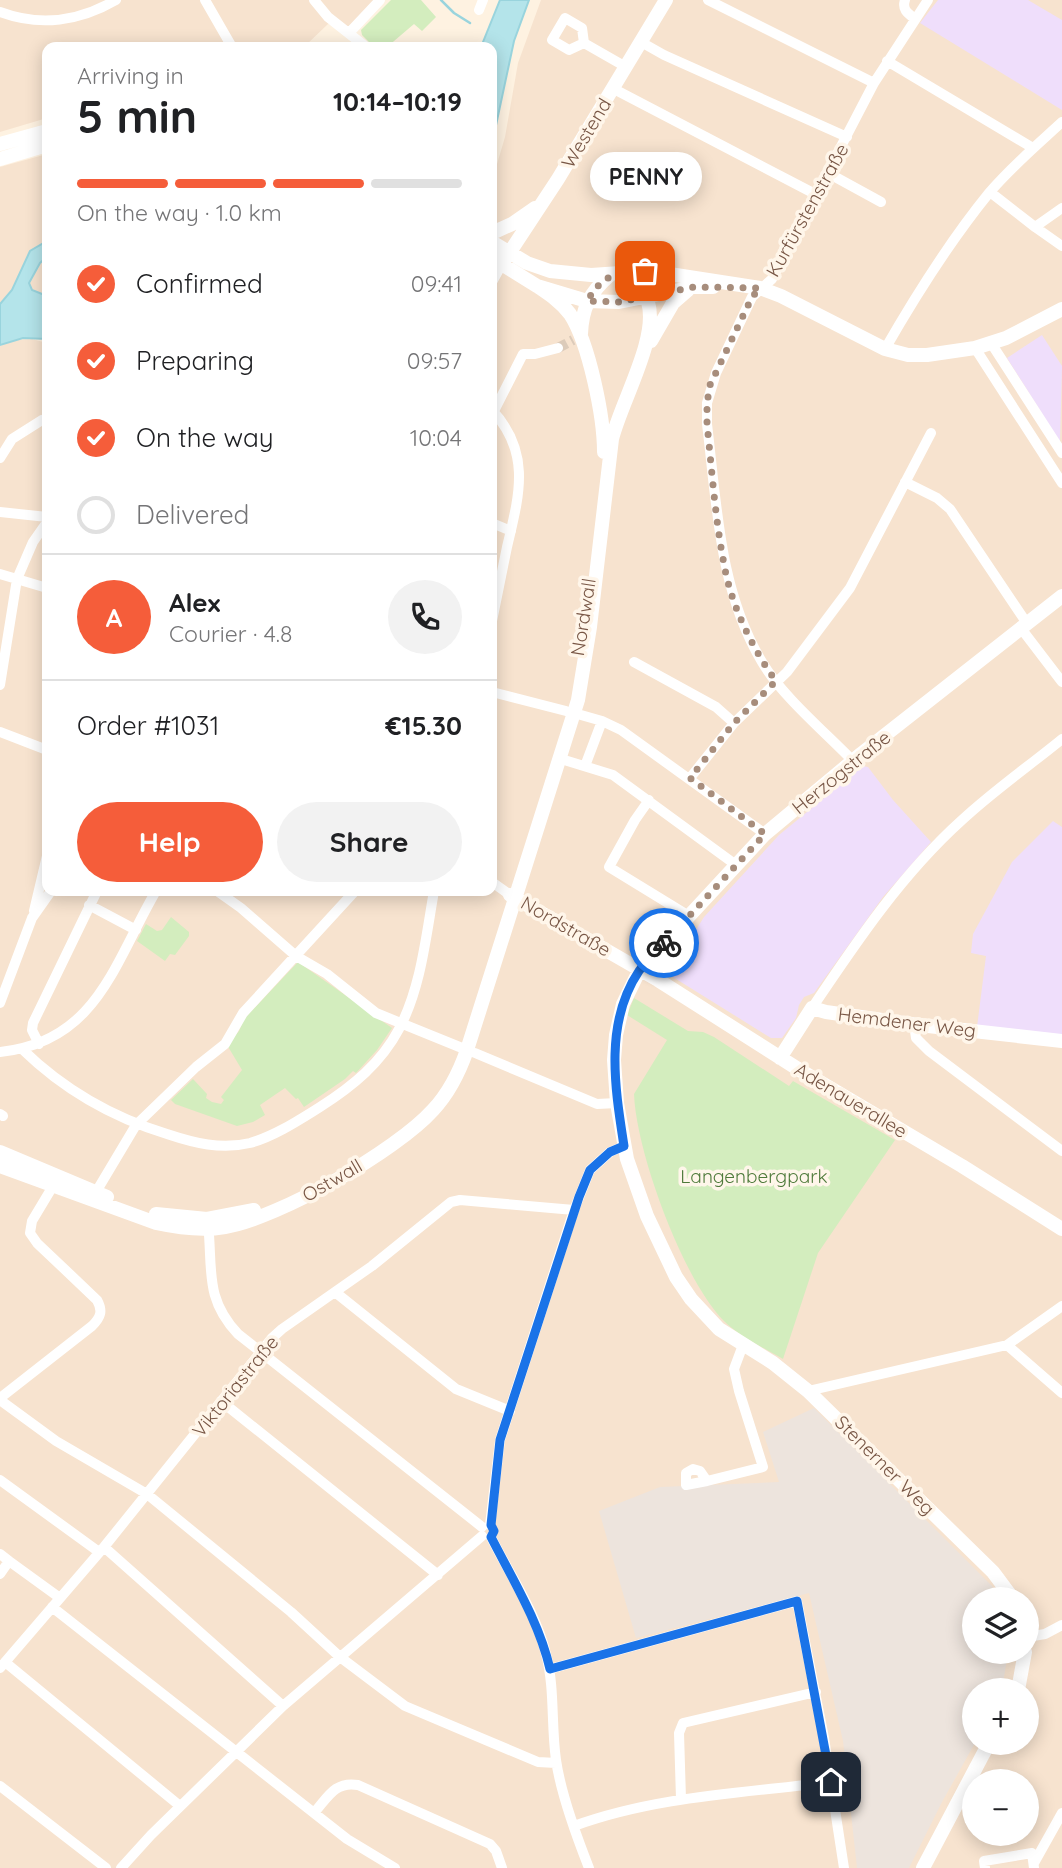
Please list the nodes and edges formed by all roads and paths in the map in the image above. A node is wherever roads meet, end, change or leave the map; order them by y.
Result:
1 (116, 0) edge
2 (205, 0) edge
3 (314, 0) edge
4 (380, 0) edge
5 (666, 0) edge
6 (708, 0) edge
7 (905, 0) edge
8 (928, 0) edge
9 (0, 12) edge
10 (914, 19) junction
11 (349, 33) junction
12 (229, 42) edge
13 (360, 42) edge
14 (641, 42) junction
15 (584, 43) dead end
16 (887, 61) junction
17 (626, 67) junction
18 (874, 83) junction
19 (612, 88) junction
20 (1062, 122) edge
21 (42, 132) edge
22 (847, 136) junction
23 (0, 144) edge
24 (42, 146) edge
25 (1032, 148) junction
26 (0, 159) edge
27 (828, 173) junction
28 (990, 192) junction
29 (817, 195) junction
30 (881, 202) dead end
31 (542, 204) junction
32 (1062, 208) edge
33 (1035, 228) junction
34 (497, 231) edge
35 (1062, 246) edge
36 (501, 258) edge
37 (616, 275) junction
38 (537, 286) junction
39 (694, 287) junction
40 (760, 288) junction
41 (647, 298) junction
42 (587, 301) junction
43 (1062, 309) edge
44 (579, 338) junction
45 (991, 343) junction
46 (558, 348) tunnel mouth
47 (975, 348) junction
48 (885, 349) junction
49 (638, 367) junction
50 (497, 403) edge
51 (622, 404) junction
52 (598, 407) junction
53 (1037, 415) junction
54 (497, 417) edge
55 (42, 420) edge
56 (1024, 423) junction
57 (931, 433) dead end
58 (1061, 450) edge
59 (0, 458) edge
60 (1046, 458) junction
61 (905, 482) junction
62 (1062, 483) edge
63 (0, 512) edge
64 (42, 518) edge
65 (497, 525) edge
66 (42, 527) edge
67 (511, 531) junction
68 (0, 574) edge
69 (17, 579) junction
70 (42, 586) edge
71 (497, 591) edge
72 (1062, 596) edge
73 (1023, 624) junction
74 (634, 662) dead end
75 (776, 681) junction
76 (1062, 682) edge
77 (0, 685) edge
78 (497, 693) edge
79 (570, 712) junction
80 (602, 720) junction
81 (734, 723) junction
82 (0, 732) edge
83 (1062, 739) edge
84 (42, 748) edge
85 (561, 759) junction
86 (853, 761) junction
87 (585, 766) junction
88 (690, 778) junction
89 (649, 800) junction
90 (765, 834) junction
91 (736, 864) junction
92 (42, 878) edge
93 (497, 885) edge
94 (47, 896) edge
95 (94, 896) edge
96 (153, 896) edge
97 (224, 896) edge
98 (350, 896) edge
99 (433, 896) edge
100 (513, 896) junction
101 (89, 905) junction
102 (689, 916) junction
103 (32, 918) junction
104 (136, 930) junction
105 (296, 956) junction
106 (640, 970) junction
107 (0, 1003) edge
108 (812, 1008) junction
109 (402, 1024) junction
110 (914, 1024) junction
111 (1062, 1041) edge
112 (39, 1044) junction
113 (22, 1049) junction
114 (467, 1050) junction
115 (0, 1052) edge
116 (780, 1058) junction
117 (617, 1103) junction
118 (136, 1125) junction
119 (1062, 1151) edge
120 (0, 1152) edge
121 (626, 1152) junction
122 (0, 1158) edge
123 (29, 1165) junction
124 (0, 1166) edge
125 (53, 1186) junction
126 (96, 1192) junction
127 (574, 1210) junction
128 (208, 1224) junction
129 (1062, 1229) edge
130 (335, 1292) junction
131 (1062, 1306) edge
132 (743, 1345) junction
133 (1007, 1345) junction
134 (261, 1351) junction
135 (808, 1391) junction
136 (1062, 1392) edge
137 (0, 1399) edge
138 (221, 1401) junction
139 (510, 1411) junction
140 (0, 1480) edge
141 (707, 1481) dead end
142 (147, 1494) junction
143 (486, 1531) junction
144 (102, 1549) junction
145 (0, 1554) edge
146 (9, 1561) junction
147 (0, 1574) edge
148 (438, 1575) junction
149 (1004, 1587) edge
150 (60, 1598) junction
151 (52, 1607) junction
152 (1062, 1625) edge
153 (1039, 1635) edge
154 (340, 1657) junction
155 (2, 1665) edge
156 (550, 1669) junction
157 (816, 1692) junction
158 (284, 1706) junction
159 (236, 1751) junction
160 (983, 1755) edge
161 (556, 1763) junction
162 (831, 1782) junction
163 (0, 1786) edge
164 (681, 1799) junction
165 (180, 1806) junction
166 (314, 1813) junction
167 (1062, 1814) edge
168 (574, 1826) junction
169 (1034, 1866) edge
170 (389, 1867) edge
171 (586, 1867) edge
172 (106, 1868) edge
173 (121, 1868) edge
174 (502, 1868) edge
175 (844, 1868) edge
176 (923, 1868) edge
177 (985, 1868) edge

1 - 9 street
2 - 12 street
3 - 11 street
4 - 11 street
5 - 14 main road, Westend
6 - 18 street
7 - 10 street
8 - 10 street, Kurfürstenstraße
10 - 16 street, Kurfürstenstraße
11 - 13 street
14 - 17 main road, Westend
14 - 22 street
15 - 17 street
16 - 18 street, Kurfürstenstraße
16 - 25 street
17 - 19 main road, Westend
18 - 22 street, Kurfürstenstraße
19 - 29 street
19 - 31 main road, Westend
20 - 25 street
21 - 23 main road
22 - 27 street, Kurfürstenstraße
24 - 26 main road
25 - 28 street
27 - 29 street, Kurfürstenstraße
27 - 30 street
28 - 33 street
28 - 48 street
29 - 40 street, Kurfürstenstraße
31 - 34 main road
31 - 36 main road, Westend
32 - 33 street
33 - 35 street
36 - 37 main road
36 - 38 main road
37 - 40 main road
37 - 41 main road
37 - 42 main road
38 - 42 main road
38 - 44 main road, Nordwall
39 - 40 main road
39 - 41 main road
39 - 49 main road
40 - 48 main road
40 - 75 street, Kurfürstenstraße
41 - 42 main road
41 - 49 main road
42 - 44 main road, Nordwall
43 - 45 main road
44 - 52 main road, Nordwall
45 - 47 main road
45 - 53 street
46 - 50 street
47 - 48 main road
47 - 56 street
49 - 51 main road, Nordwall
51 - 52 main road
51 - 79 main road, Nordwall
52 - 79 main road, Nordwall
53 - 56 street
53 - 58 street
54 - 67 street
55 - 59 street
56 - 60 street
57 - 61 street
58 - 60 street
60 - 62 street
61 - 73 street
61 - 75 street
63 - 64 street
65 - 67 street
66 - 69 street
67 - 71 street
68 - 69 street
69 - 70 street
69 - 77 street
72 - 73 main road, Herzogstraße
73 - 76 street
73 - 86 main road, Herzogstraße
74 - 81 street
75 - 81 street
75 - 86 street, Kurfürstenstraße
78 - 79 street
79 - 80 street
79 - 85 main road, Nordwall
79 - 100 main road, Nordwall
80 - 87 street
80 - 88 street
81 - 88 street
82 - 84 street
83 - 108 street
85 - 87 street
85 - 100 main road, Nordwall
86 - 90 main road, Herzogstraße
87 - 89 street
88 - 90 street
89 - 91 street
89 - 102 street
90 - 91 main road, Herzogstraße
91 - 102 main road, Herzogstraße
92 - 103 street
93 - 100 street, Nordstraße
94 - 103 street
95 - 101 street
96 - 104 street
97 - 105 street
98 - 105 street
99 - 109 street
100 - 106 main road, Nordstraße
100 - 114 main road, Ostwall
101 - 104 street
101 - 112 street
102 - 106 main road, Herzogstraße
103 - 107 street
104 - 112 street
105 - 109 street
105 - 118 street
106 - 116 main road, Adenauerallee
106 - 117 main road, Stenerner Weg
108 - 110 main road, Hemdener Weg
108 - 116 main road, Hemdener Weg
109 - 114 street
109 - 118 street
110 - 111 main road, Hemdener Weg
110 - 119 street
112 - 113 street
113 - 115 street
113 - 118 street
114 - 117 street
114 - 128 main road, Ostwall
116 - 129 main road, Adenauerallee
117 - 121 main road, Stenerner Weg
118 - 126 street
120 - 123 main road, Ostwall
121 - 127 street
121 - 132 main road, Stenerner Weg
122 - 123 main road
123 - 126 main road, Ostwall
124 - 125 main road, Ostwall
125 - 128 main road, Ostwall
125 - 137 street
126 - 128 main road, Ostwall
127 - 130 street, Viktoriastraße
127 - 139 street
128 - 134 street
130 - 134 street, Viktoriastraße
130 - 139 street
131 - 133 street
132 - 135 main road, Stenerner Weg
132 - 141 street
133 - 135 street
133 - 136 street
134 - 138 street, Viktoriastraße
134 - 143 street
135 - 149 main road, Stenerner Weg
137 - 142 street
138 - 142 street, Viktoriastraße
138 - 148 street
139 - 143 street
140 - 144 street
142 - 144 street, Viktoriastraße
142 - 154 street
143 - 148 street
143 - 156 street
144 - 150 street, Viktoriastraße
144 - 158 street
145 - 146 street
146 - 147 street
146 - 150 street
148 - 154 street
150 - 151 street, Viktoriastraße
151 - 155 street, Viktoriastraße
151 - 159 street
152 - 153 street
154 - 158 street
154 - 161 street
155 - 165 street
156 - 157 street
156 - 161 street
157 - 162 street
157 - 164 street
158 - 159 street
159 - 165 street
159 - 166 street
160 - 176 main road
161 - 168 street
162 - 164 street
162 - 175 street
163 - 172 street
164 - 168 street
165 - 173 street
166 - 170 street
166 - 174 street
167 - 169 street
168 - 171 street
169 - 177 street

